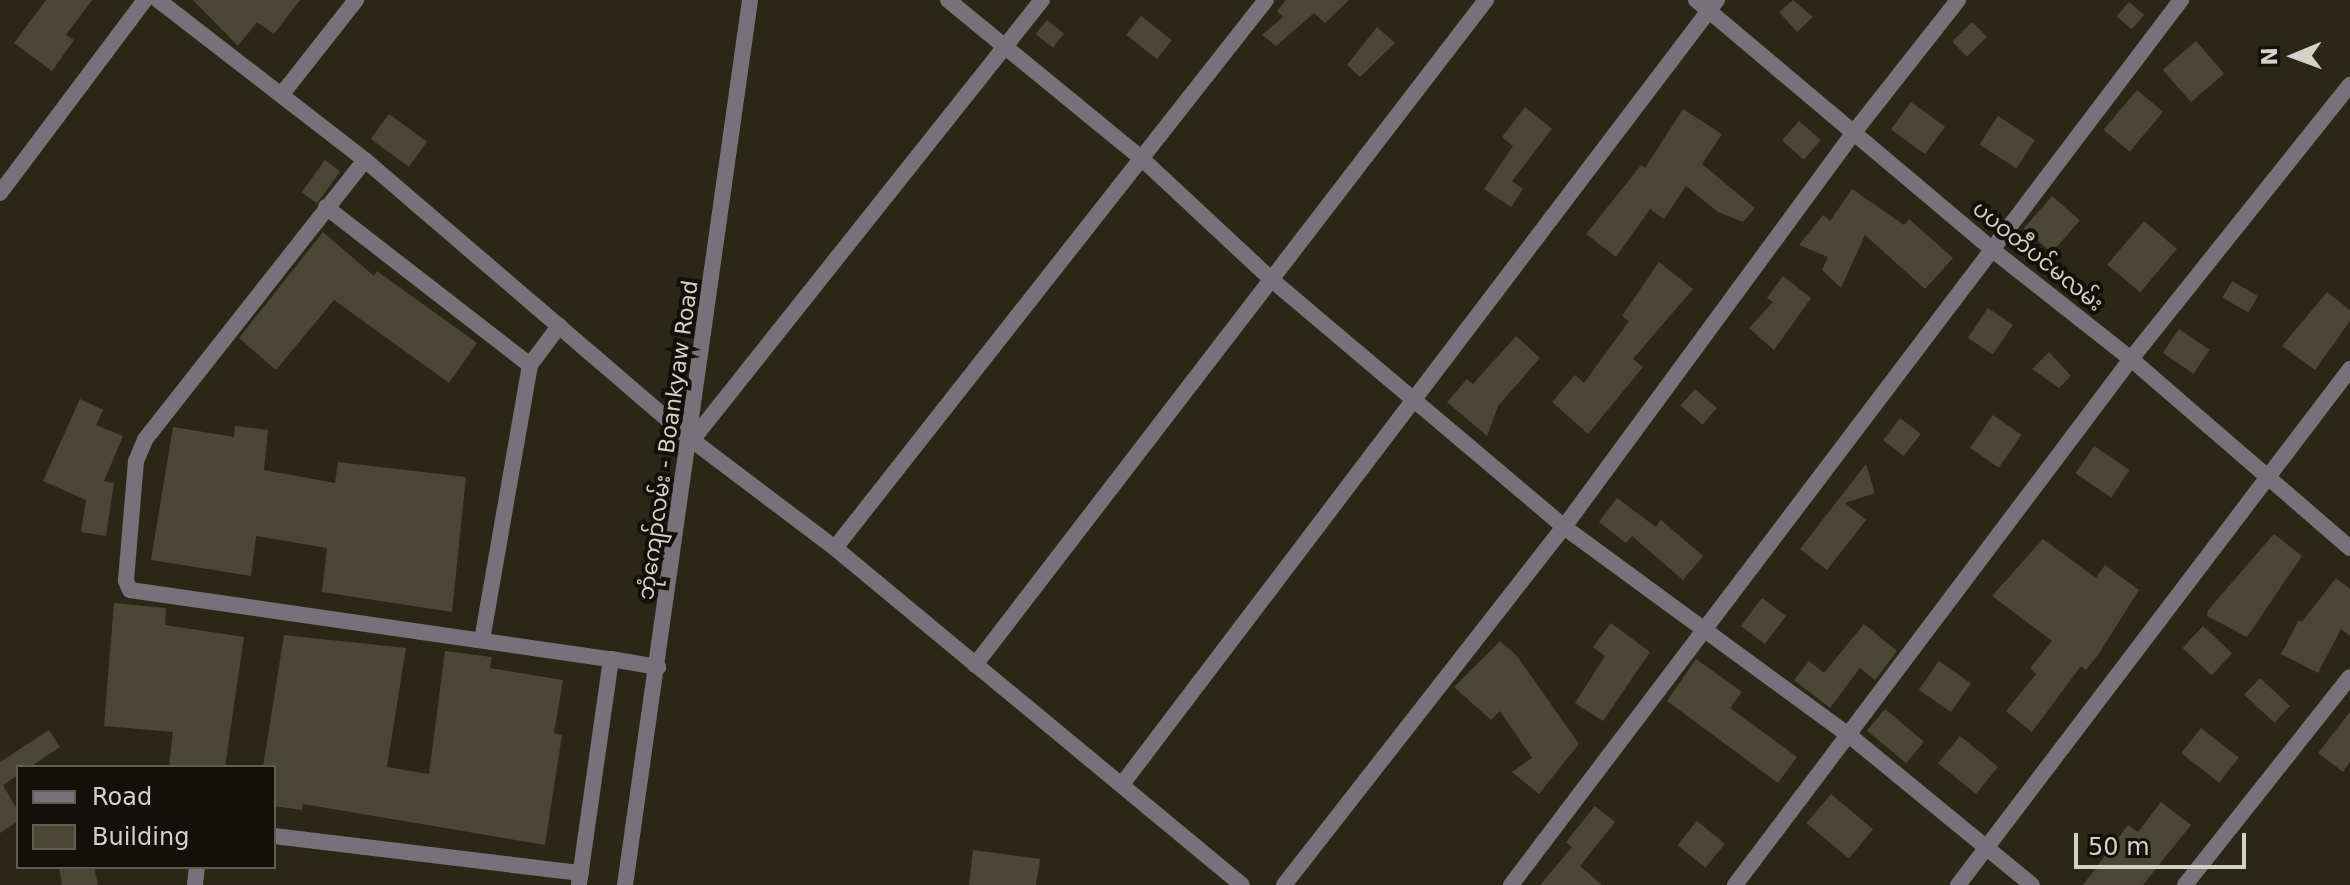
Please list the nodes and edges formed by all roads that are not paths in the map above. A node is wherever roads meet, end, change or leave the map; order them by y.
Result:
1 (145, 0) edge
2 (158, 0) edge
3 (356, 0) edge
4 (750, 0) edge
5 (948, 0) edge
6 (1042, 0) edge
7 (1266, 0) edge
8 (1486, 0) edge
9 (1696, 0) edge
10 (1958, 0) edge
11 (2181, 0) edge
12 (1713, 5) edge
13 (1003, 45) junction
14 (2350, 85) edge
15 (282, 94) junction
16 (1855, 131) junction
17 (1140, 157) junction
18 (365, 160) junction
19 (0, 193) edge
20 (326, 207) junction
21 (1990, 248) junction
22 (1272, 280) junction
23 (559, 326) junction
24 (2131, 359) junction
25 (530, 365) junction
26 (2350, 369) edge
27 (1413, 399) junction
28 (692, 440) junction
29 (2269, 475) junction
30 (1564, 527) junction
31 (835, 548) junction
32 (2350, 548) edge
33 (1708, 631) junction
34 (482, 640) junction
35 (611, 659) junction
36 (975, 665) junction
37 (658, 667) junction
38 (2350, 677) edge
39 (1850, 736) junction
40 (1123, 783) junction
41 (276, 836) edge
42 (1986, 847) junction
43 (580, 879) edge
44 (625, 885) edge
45 (1242, 885) edge
46 (1284, 885) edge
47 (1511, 885) edge
48 (1735, 885) edge
49 (1958, 885) edge
50 (2032, 885) edge
51 (2185, 885) edge

1 - 19 street
2 - 15 street
3 - 15 street
4 - 28 street, ဘုံကျော်လမ်း - Boankyaw Road
5 - 13 street
6 - 13 street
7 - 17 street
8 - 22 street
9 - 12 street, ပပဝတီပင်မလမ်း
10 - 16 street
11 - 21 street
12 - 16 street, ပပဝတီပင်မလမ်း
12 - 27 street
13 - 17 street
13 - 28 street
14 - 24 street
15 - 18 street
16 - 21 street, ပပဝတီပင်မလမ်း
16 - 30 street
17 - 22 street
17 - 31 street
18 - 20 street
18 - 23 street
20 - 25 street
20 - 34 street
21 - 24 street, ပပဝတီပင်မလမ်း
21 - 33 street
22 - 27 street
22 - 36 street
23 - 25 street
23 - 28 street
24 - 29 street, ပပဝတီပင်မလမ်း
24 - 39 street
25 - 34 street
26 - 29 street
27 - 30 street
27 - 40 street
28 - 31 street
28 - 37 street, ဘုံကျော်လမ်း - Boankyaw Road
29 - 32 street, ပပဝတီပင်မလမ်း
29 - 42 street
30 - 33 street
30 - 46 street
31 - 36 street
33 - 39 street
33 - 47 street
34 - 35 street
35 - 37 street
35 - 43 street
36 - 40 street
37 - 44 street, ဘုံကျော်လမ်း - Boankyaw Road
38 - 51 street
39 - 42 street
39 - 48 street
40 - 45 street
41 - 43 street
42 - 49 street
42 - 50 street

